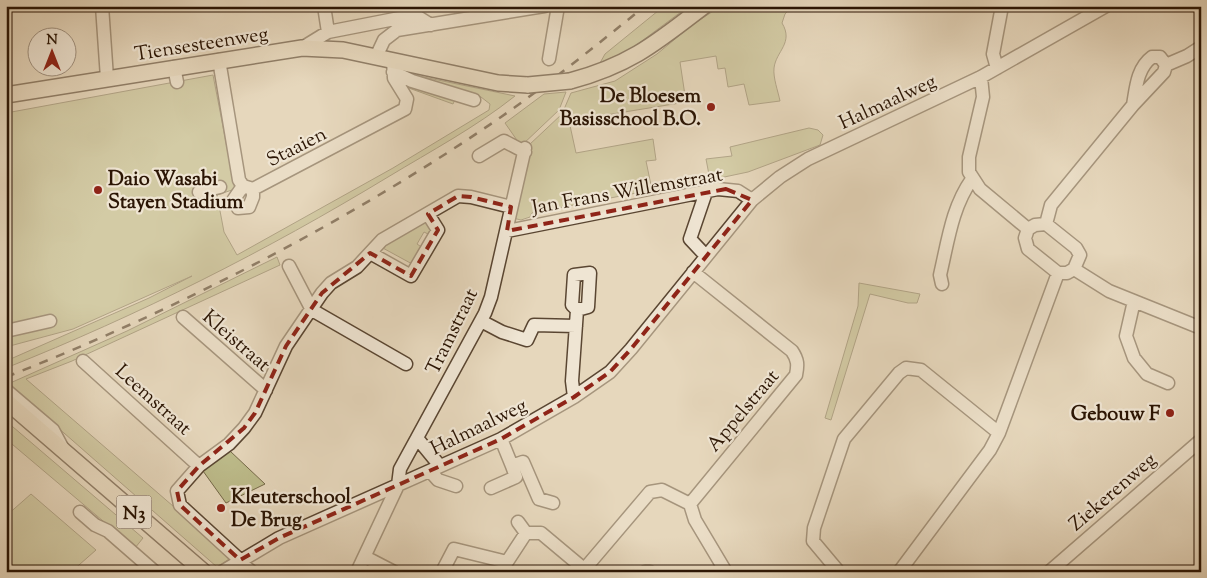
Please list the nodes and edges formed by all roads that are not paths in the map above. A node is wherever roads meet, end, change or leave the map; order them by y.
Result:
1 (102, 6) edge
2 (324, 6) edge
3 (544, 6) edge
4 (558, 6) edge
5 (704, 6) edge
6 (1002, 6) edge
7 (1106, 6) edge
8 (431, 25) junction
9 (328, 32) junction
10 (1201, 47) edge
11 (302, 48) junction
12 (376, 56) junction
13 (549, 59) dead end
14 (218, 60) junction
15 (1166, 65) junction
16 (393, 66) junction
17 (997, 68) junction
18 (981, 77) junction
19 (107, 78) junction
20 (6, 95) edge
21 (474, 100) dead end
22 (1133, 105) junction
23 (480, 156) dead end
24 (972, 179) junction
25 (220, 187) dead end
26 (198, 192) dead end
27 (706, 192) junction
28 (752, 200) junction
29 (511, 207) junction
30 (428, 214) junction
31 (1046, 224) junction
32 (1028, 229) junction
33 (507, 231) junction
34 (370, 253) junction
35 (706, 256) junction
36 (288, 266) dead end
37 (1074, 269) junction
38 (693, 272) junction
39 (1058, 273) junction
40 (942, 284) dead end
41 (1134, 302) junction
42 (312, 310) junction
43 (577, 310) dead end
44 (183, 317) dead end
45 (50, 321) dead end
46 (481, 321) junction
47 (576, 326) junction
48 (1201, 328) edge
49 (6, 331) edge
50 (83, 361) dead end
51 (406, 364) dead end
52 (1168, 383) dead end
53 (6, 390) edge
54 (266, 390) junction
55 (574, 397) junction
56 (6, 401) edge
57 (999, 432) junction
58 (417, 438) junction
59 (501, 439) junction
60 (1201, 440) edge
61 (65, 452) junction
62 (199, 466) junction
63 (512, 466) junction
64 (435, 468) junction
65 (398, 485) junction
66 (456, 486) dead end
67 (491, 488) dead end
68 (553, 503) dead end
69 (690, 504) junction
70 (80, 512) dead end
71 (518, 522) dead end
72 (526, 533) junction
73 (365, 557) junction
74 (238, 561) junction
75 (583, 570) edge
76 (155, 572) edge
77 (204, 572) edge
78 (222, 572) edge
79 (252, 572) edge
80 (357, 572) edge
81 (394, 572) edge
82 (442, 572) edge
83 (645, 572) edge
84 (650, 572) edge
85 (726, 572) edge
86 (839, 572) edge
87 (899, 572) edge
88 (1049, 572) edge

1 - 19 street, Tiensesteenweg
2 - 9 street
3 - 8 street
4 - 13 street
5 - 16 main road, Tiensesteenweg, bridge
6 - 17 street
7 - 17 street, Halmaalweg
8 - 9 street, Tiensesteenweg
8 - 12 street
9 - 11 street, Tiensesteenweg
10 - 15 street
11 - 12 main road, Tiensesteenweg
11 - 14 main road, Tiensesteenweg
12 - 16 main road, Tiensesteenweg
14 - 16 street, Staaien
14 - 19 main road, Tiensesteenweg
15 - 22 street
15 - 22 street
16 - 21 street
17 - 18 street, Halmaalweg
18 - 24 street
18 - 28 street, Halmaalweg
19 - 20 main road, Tiensesteenweg
22 - 31 street
23 - 29 street, Tramstraat
24 - 32 street
24 - 40 street
25 - 26 street
27 - 28 street, Jan Frans Willemstraat
27 - 33 street, Jan Frans Willemstraat
27 - 35 street
28 - 35 street, Halmaalweg
29 - 30 street
29 - 33 street, Tramstraat
30 - 34 street
30 - 34 street
31 - 32 street
31 - 37 street
32 - 39 street
33 - 46 street, Tramstraat
34 - 42 street
35 - 38 street, Halmaalweg
36 - 42 street
37 - 39 street
37 - 41 street
38 - 55 street, Halmaalweg
38 - 69 street, Appelstraat
39 - 57 street
41 - 48 street
41 - 52 street
42 - 51 street
42 - 54 street
43 - 47 street
44 - 54 street, Kleistraat
45 - 49 street
46 - 47 street
46 - 58 street, Tramstraat
47 - 55 street
50 - 62 street, Leemstraat
53 - 61 street
54 - 62 street
55 - 59 street, Halmaalweg
56 - 61 main road, N3
57 - 86 street
57 - 87 street
58 - 64 street
58 - 65 street, Tramstraat
59 - 63 street
59 - 64 street, Halmaalweg
60 - 88 street, Ziekerenweg
61 - 77 main road, N3
62 - 74 street
63 - 67 street
63 - 68 street
64 - 65 street, Halmaalweg
64 - 66 street
65 - 73 street, Tramstraat
65 - 74 street, Halmaalweg
69 - 75 street
69 - 85 street
70 - 76 street
71 - 72 street
72 - 75 street
72 - 82 street
73 - 80 street, Tramstraat
73 - 81 street
74 - 78 street, Halmaalweg
74 - 79 street
83 - 84 street

